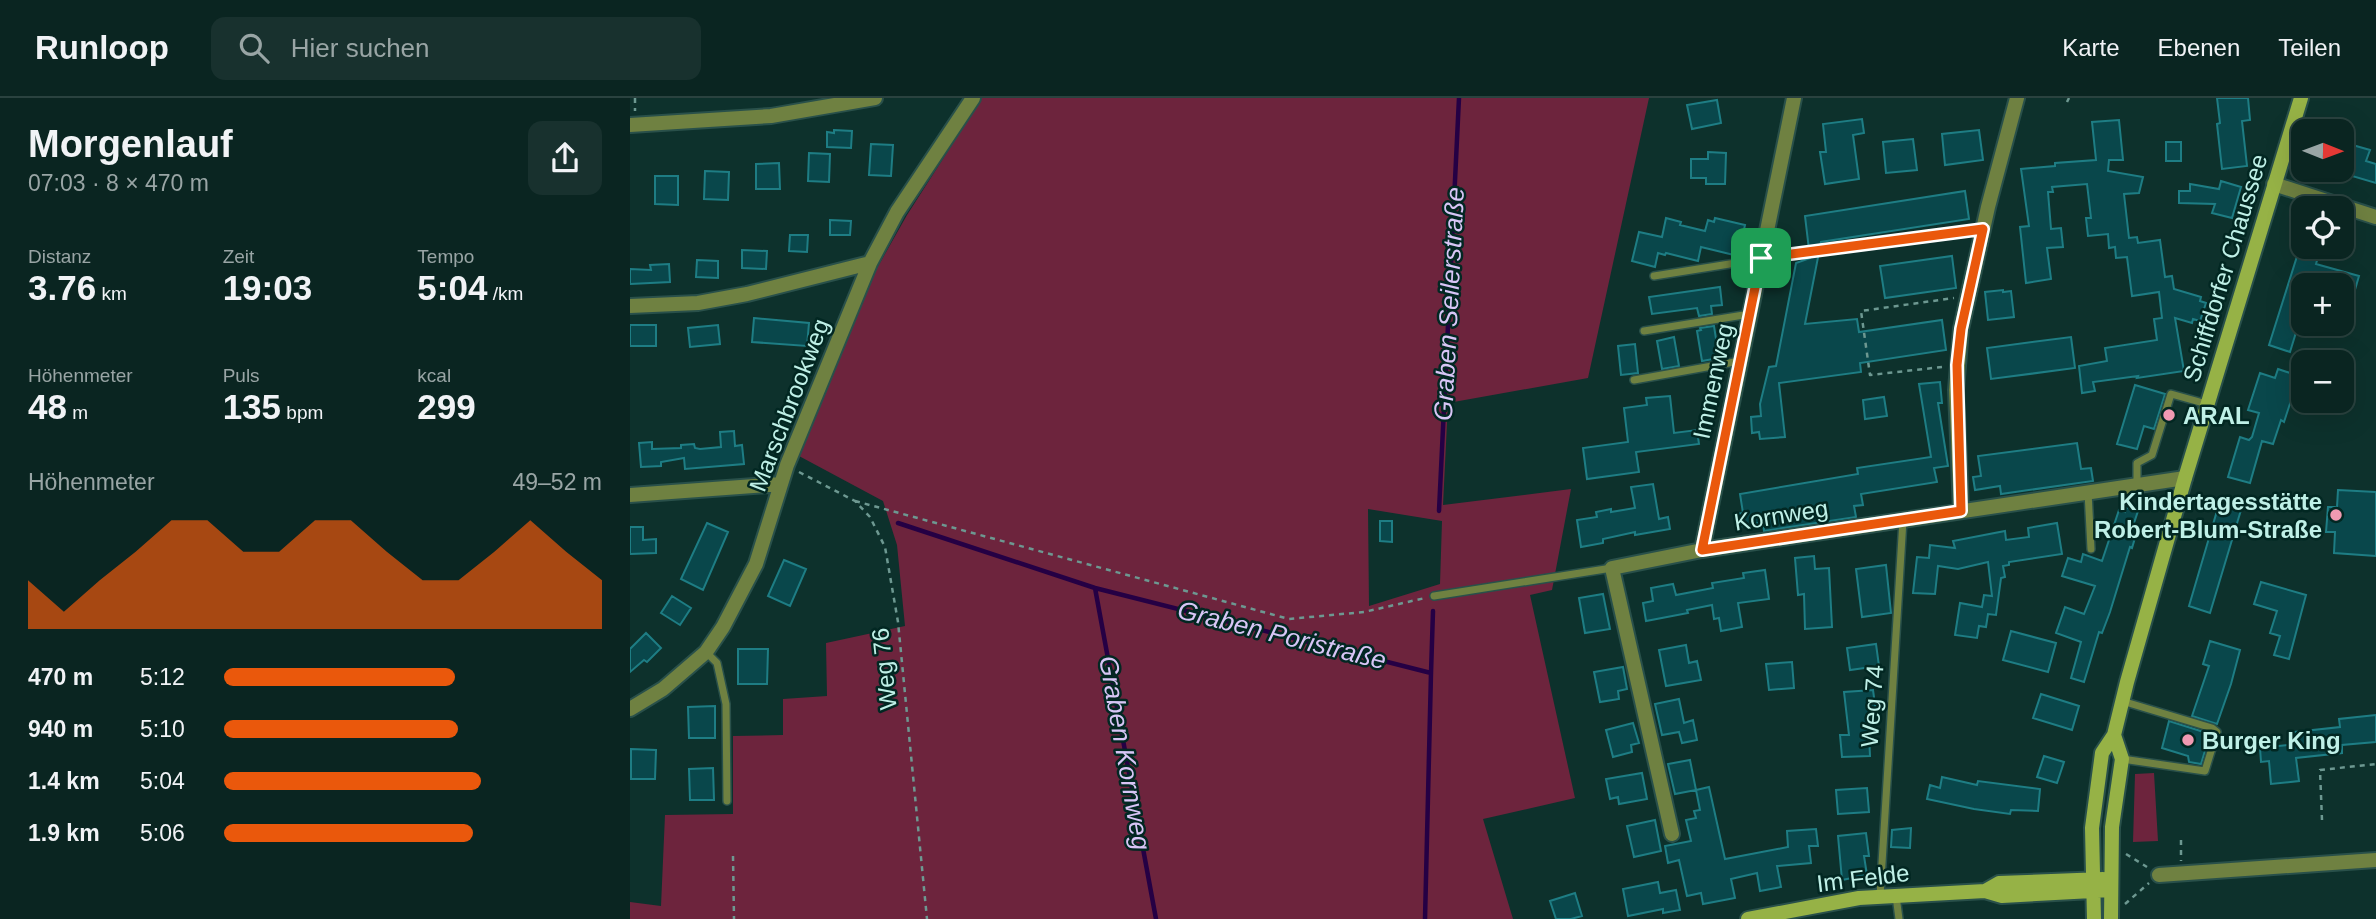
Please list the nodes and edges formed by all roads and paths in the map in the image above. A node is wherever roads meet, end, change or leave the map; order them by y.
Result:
1 (875, 98) edge
2 (973, 98) edge
3 (1794, 98) edge
4 (2017, 98) edge
5 (2301, 98) edge
6 (630, 125) edge
7 (2274, 184) junction
8 (2376, 217) edge
9 (1983, 229) junction
10 (1761, 258) junction
11 (870, 263) junction
12 (1654, 276) dead end
13 (1967, 296) junction
14 (630, 306) edge
15 (1750, 314) junction
16 (1644, 331) dead end
17 (1741, 361) junction
18 (1957, 365) junction
19 (1634, 380) dead end
20 (2208, 404) junction
21 (787, 465) junction
22 (2185, 478) junction
23 (781, 484) junction
24 (2137, 485) junction
25 (2088, 492) junction
26 (630, 495) edge
27 (855, 501) junction
28 (1961, 511) junction
29 (1903, 519) junction
30 (2091, 549) dead end
31 (1702, 550) junction
32 (1612, 568) junction
33 (1434, 596) joint
34 (706, 652) junction
35 (2122, 701) junction
36 (630, 709) edge
37 (2114, 735) junction
38 (2122, 759) junction
39 (2376, 764) edge
40 (727, 801) dead end
41 (2322, 820) dead end
42 (1672, 834) dead end
43 (2181, 840) dead end
44 (2111, 844) junction
45 (733, 856) dead end
46 (2376, 860) edge
47 (2181, 873) junction
48 (2159, 875) junction
49 (2111, 884) junction
50 (2093, 885) junction
51 (1896, 895) junction
52 (1880, 896) junction
53 (2111, 917) edge
54 (734, 919) edge
55 (927, 919) edge
56 (1748, 919) edge
57 (1899, 919) edge
58 (2094, 919) edge

1 - 6 street
2 - 11 street, Marschbrookweg
3 - 10 street, Immenweg
4 - 9 street
5 - 7 main road, Schiffdorfer Chaussee
7 - 8 street
7 - 20 main road, Schiffdorfer Chaussee
9 - 10 path
9 - 13 street
10 - 12 lane
10 - 15 street, Immenweg
11 - 14 street
11 - 21 street, Marschbrookweg
13 - 18 street
13 - 18 path
15 - 16 lane
15 - 17 street, Immenweg
17 - 19 lane
17 - 31 street, Immenweg
18 - 28 street
20 - 22 main road, Schiffdorfer Chaussee
20 - 24 lane
21 - 23 street, Marschbrookweg
21 - 27 path, Weg 76
22 - 24 street, Kornweg
22 - 35 main road, Schiffdorfer Chaussee
23 - 26 street
23 - 34 street, Marschbrookweg
24 - 25 street, Kornweg
25 - 28 street, Kornweg
25 - 30 lane
27 - 33 path
27 - 55 path, Weg 76
28 - 29 street, Kornweg
29 - 31 street, Kornweg
29 - 52 lane, Weg 74
31 - 32 street, Kornweg
32 - 33 lane
32 - 42 street
34 - 36 street, Marschbrookweg
34 - 40 lane
35 - 37 main road, Schiffdorfer Chaussee
35 - 38 lane
37 - 38 main road
37 - 50 main road, Schiffdorfer Chaussee
38 - 44 main road
39 - 41 path
43 - 47 path
44 - 48 path
44 - 49 main road
45 - 54 path
46 - 47 street
47 - 48 street
48 - 53 path
49 - 50 main road, Im Felde
49 - 53 main road
50 - 51 main road, Im Felde
50 - 58 main road, Schiffdorfer Chaussee
51 - 52 main road, Im Felde
51 - 57 lane
52 - 56 main road, Im Felde

